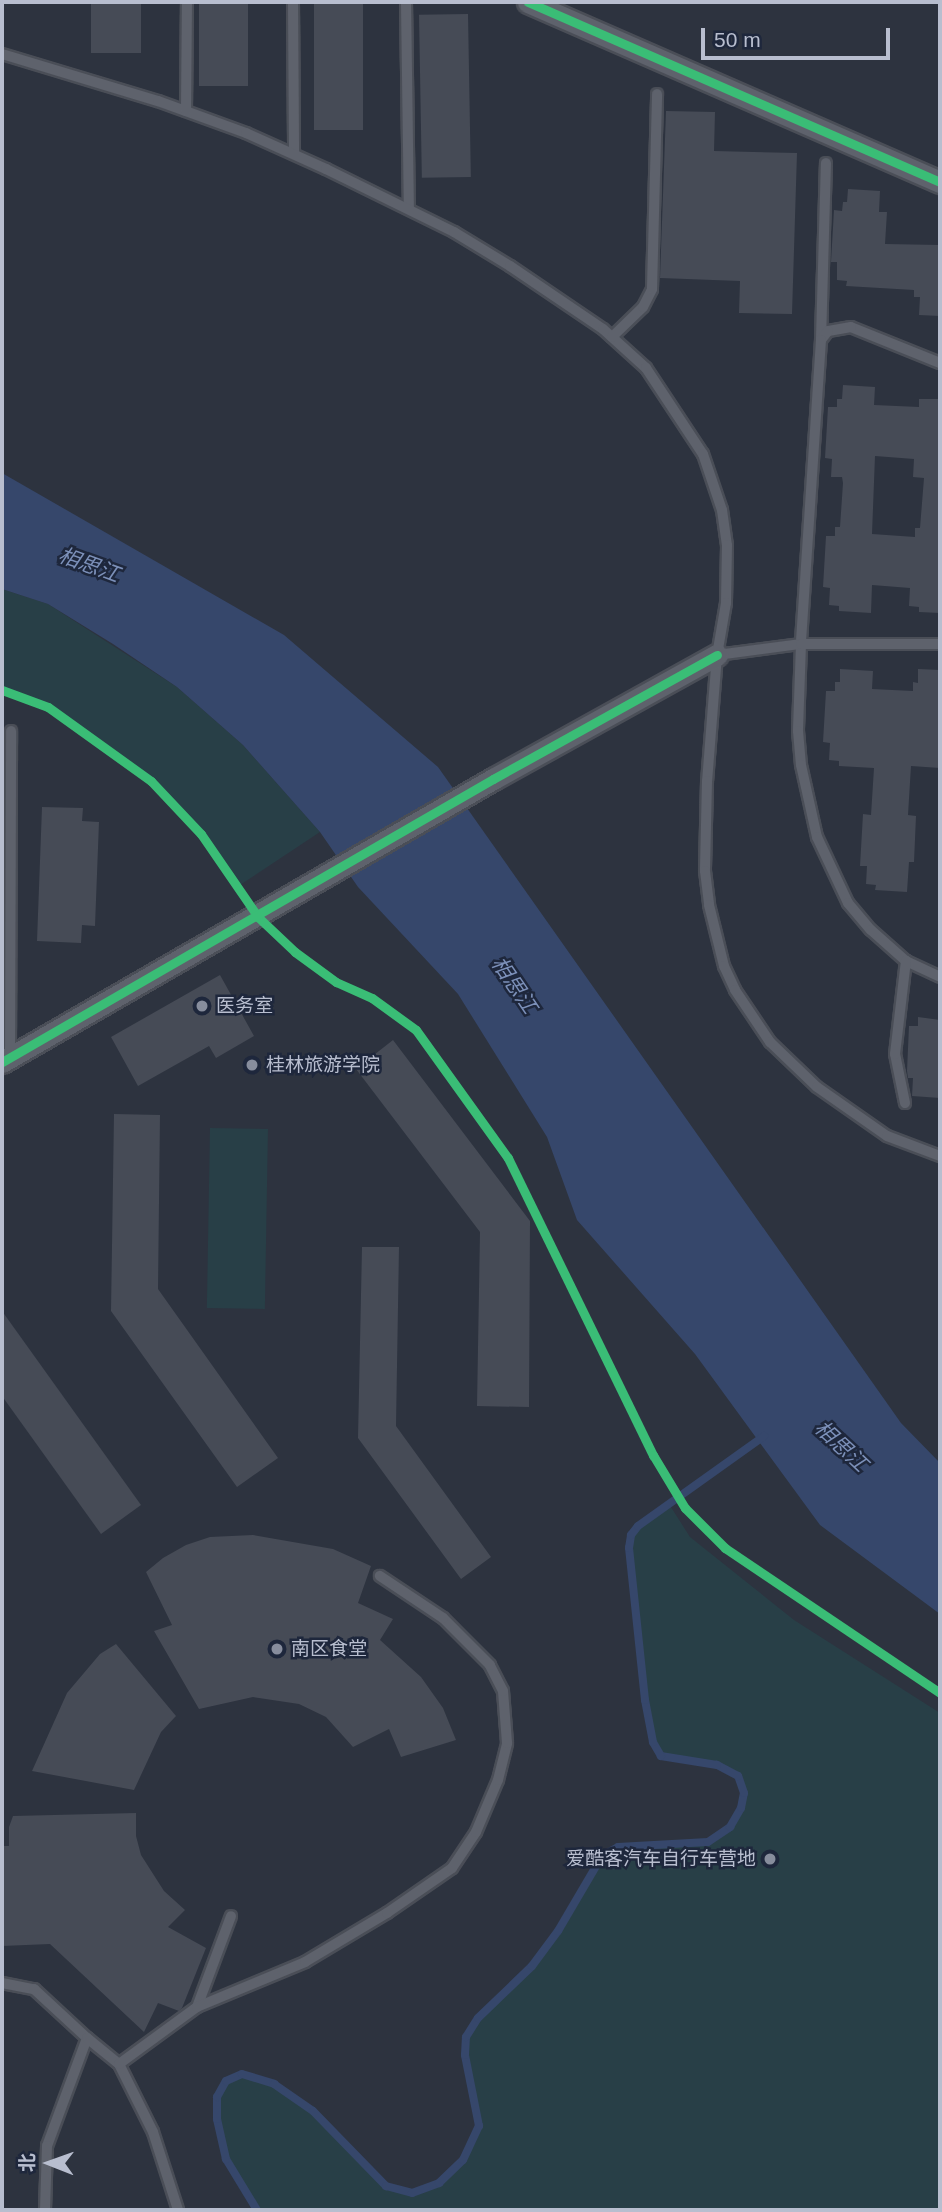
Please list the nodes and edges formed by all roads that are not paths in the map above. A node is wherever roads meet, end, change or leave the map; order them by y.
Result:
1 (187, 2) edge
2 (293, 2) edge
3 (406, 2) edge
4 (528, 2) edge
5 (2, 54) edge
6 (657, 94) dead end
7 (186, 111) junction
8 (294, 154) junction
9 (826, 163) dead end
10 (940, 182) edge
11 (409, 209) junction
12 (612, 337) junction
13 (821, 340) junction
14 (940, 363) edge
15 (800, 643) junction
16 (940, 644) edge
17 (717, 655) junction
18 (11, 731) dead end
19 (6, 910) edge
20 (906, 961) junction
21 (940, 976) edge
22 (6, 1060) edge
23 (905, 1104) dead end
24 (940, 1156) edge
25 (380, 1576) dead end
26 (231, 1916) dead end
27 (2, 1983) edge
28 (197, 2007) junction
29 (87, 2038) junction
30 (119, 2064) junction
31 (45, 2210) edge
32 (178, 2210) edge

1 - 7 lane
2 - 8 lane
3 - 11 lane
4 - 10 street
5 - 7 lane
6 - 12 lane
7 - 8 lane
8 - 11 lane
9 - 13 lane
11 - 12 lane
12 - 17 lane
13 - 14 lane
13 - 15 lane
15 - 16 lane
15 - 17 lane
15 - 20 lane
17 - 22 street
17 - 24 lane
18 - 19 lane
19 - 22 lane
20 - 21 lane
20 - 23 lane
25 - 28 lane
26 - 28 lane
27 - 29 lane
28 - 30 lane
29 - 30 lane
29 - 31 lane
30 - 32 lane

